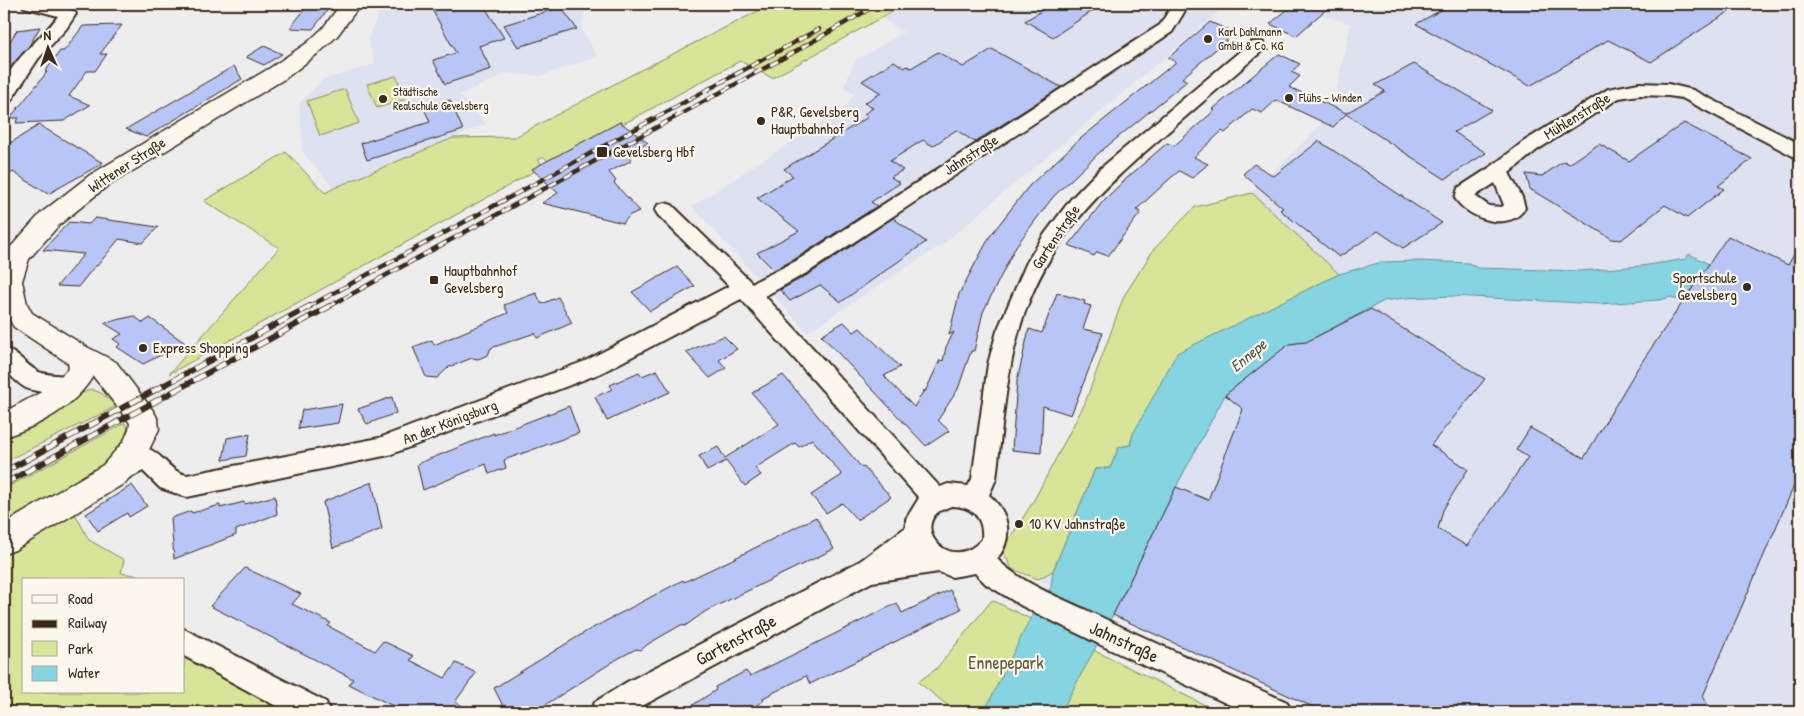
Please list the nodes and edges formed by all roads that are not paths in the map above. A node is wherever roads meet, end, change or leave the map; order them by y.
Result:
1 (30, 4) edge
2 (351, 4) edge
3 (1181, 4) edge
4 (73, 9) edge
5 (1257, 46) dead end
6 (4, 98) edge
7 (1800, 152) edge
8 (1499, 171) dead end
9 (665, 210) dead end
10 (746, 291) junction
11 (80, 356) junction
12 (4, 357) edge
13 (33, 381) junction
14 (73, 385) junction
15 (124, 393) junction
16 (13, 420) edge
17 (114, 474) junction
18 (935, 499) junction
19 (975, 499) junction
20 (917, 533) junction
21 (4, 540) edge
22 (979, 559) junction
23 (938, 560) junction
24 (869, 570) junction
25 (185, 643) edge
26 (316, 712) edge
27 (605, 712) edge
28 (1277, 712) edge

1 - 4 street
2 - 11 main road, Wittener Straße
3 - 10 street, Jahnstraße
4 - 6 street
5 - 19 street, Gartenstraße
7 - 8 street, Mühlenstraße
9 - 10 street
10 - 17 street, An der Königsburg
10 - 18 street
11 - 14 main road
11 - 15 main road, Wittener Straße
12 - 13 street
13 - 14 street
13 - 16 street
14 - 15 main road
14 - 16 main road
15 - 17 main road, Wittener Straße
17 - 21 main road, Wittener Straße
18 - 19 street
18 - 20 street
19 - 22 street
20 - 23 street
20 - 24 street, Gartenstraße
22 - 23 street
22 - 28 street, Jahnstraße
23 - 24 street, Gartenstraße
24 - 27 street, Gartenstraße
25 - 26 street

